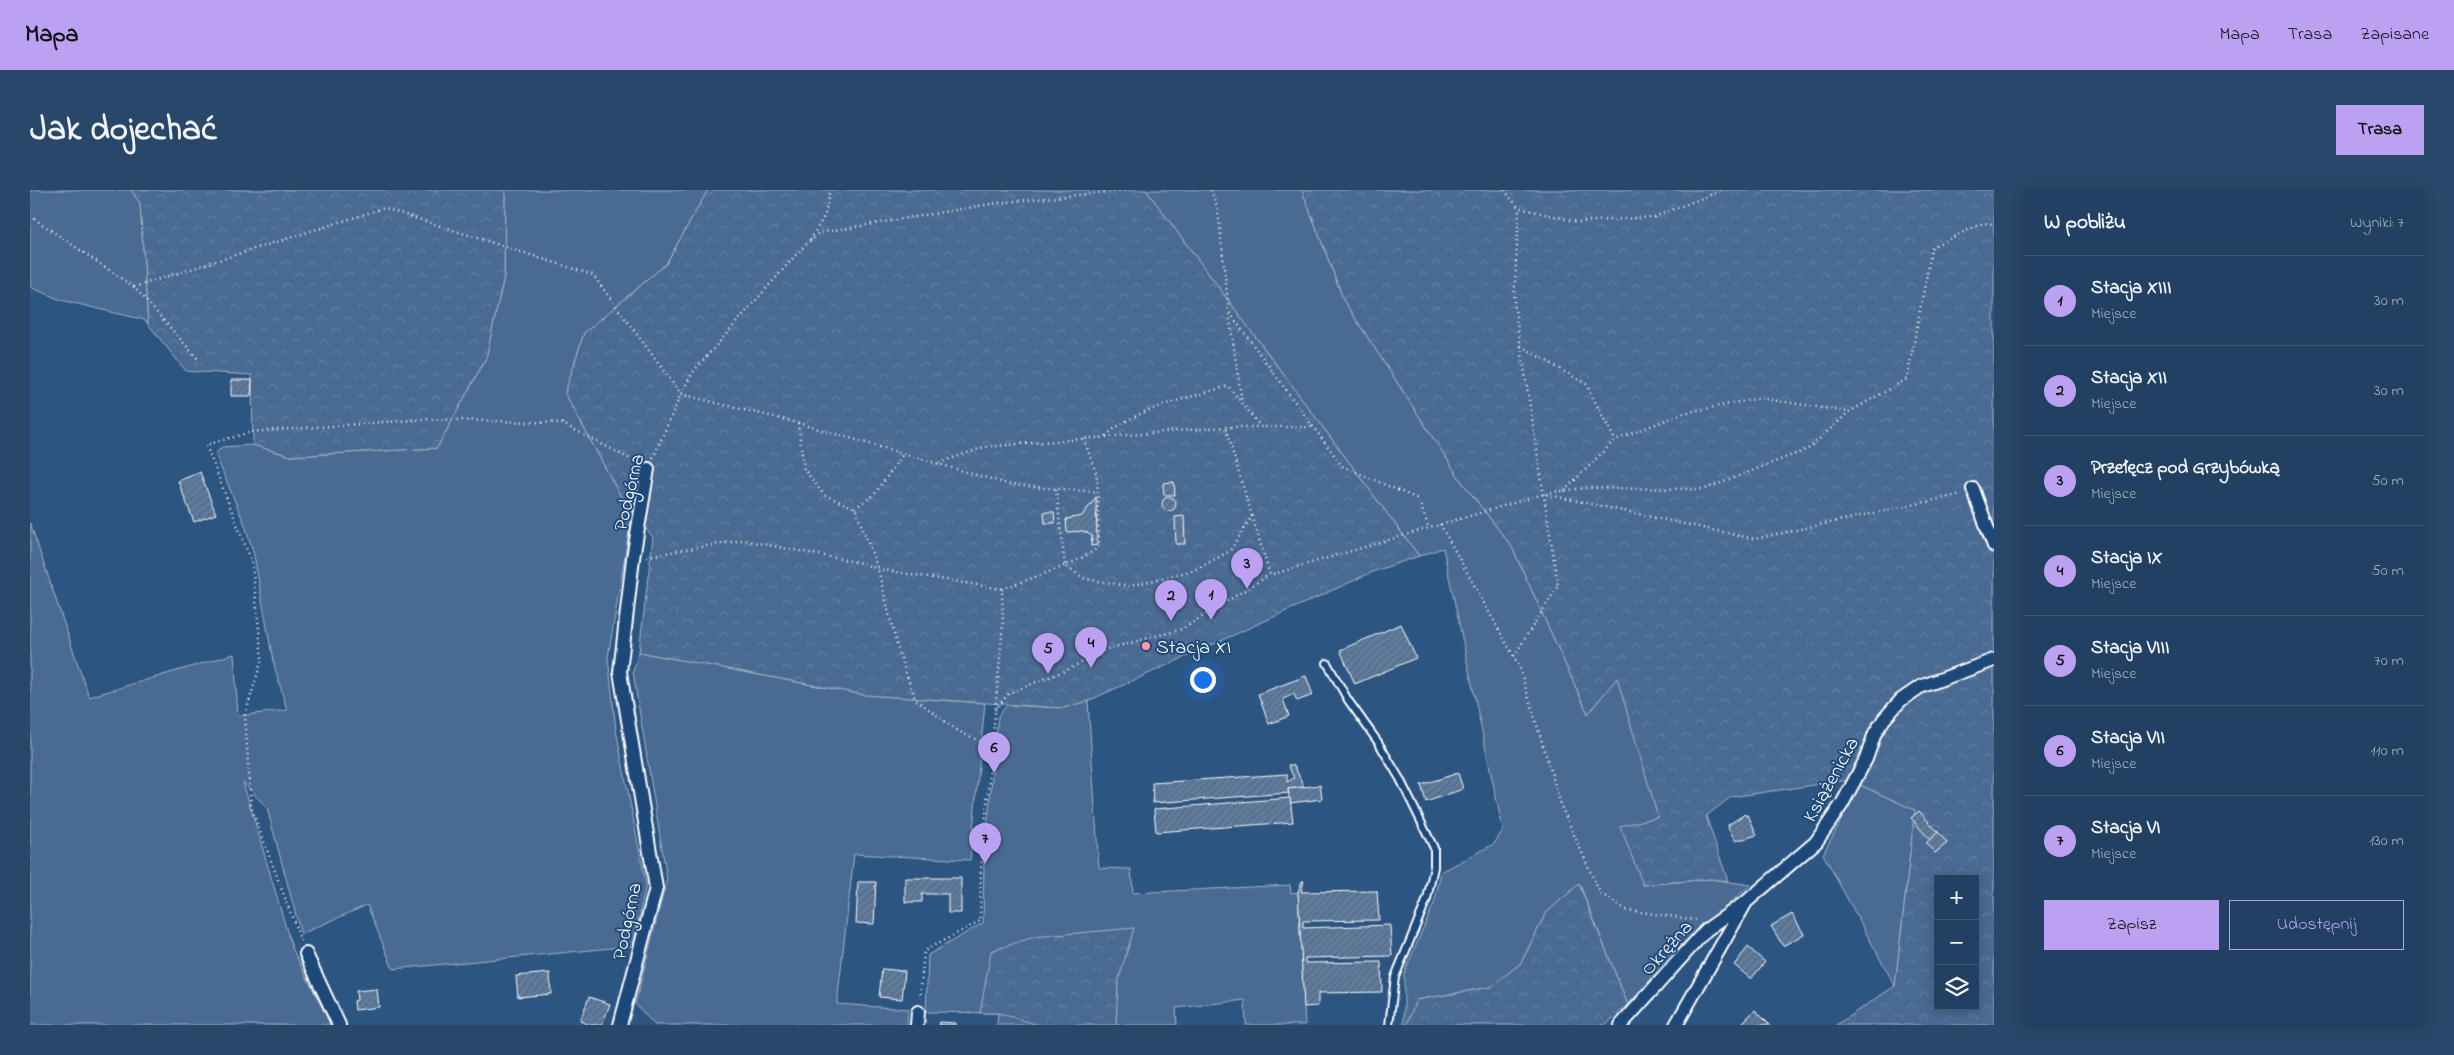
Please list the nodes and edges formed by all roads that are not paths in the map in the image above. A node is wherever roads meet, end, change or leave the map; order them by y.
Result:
1 (648, 469) road end
2 (1973, 490) road end
3 (1994, 546) edge
4 (1994, 660) edge
5 (1327, 663) dead end
6 (1746, 902) junction
7 (1716, 922) junction
8 (1725, 939) junction
9 (306, 954) road end
10 (340, 1025) edge
11 (620, 1025) edge
12 (1389, 1025) edge
13 (1621, 1025) edge
14 (1676, 1025) edge

1 - 11 street, Podgórna
2 - 3 street
4 - 6 street, Książenicka
5 - 12 lane
6 - 7 street, Okrężna
6 - 8 street, Książenicka
7 - 8 street
7 - 13 street, Okrężna
8 - 14 street, Książenicka
9 - 10 street

